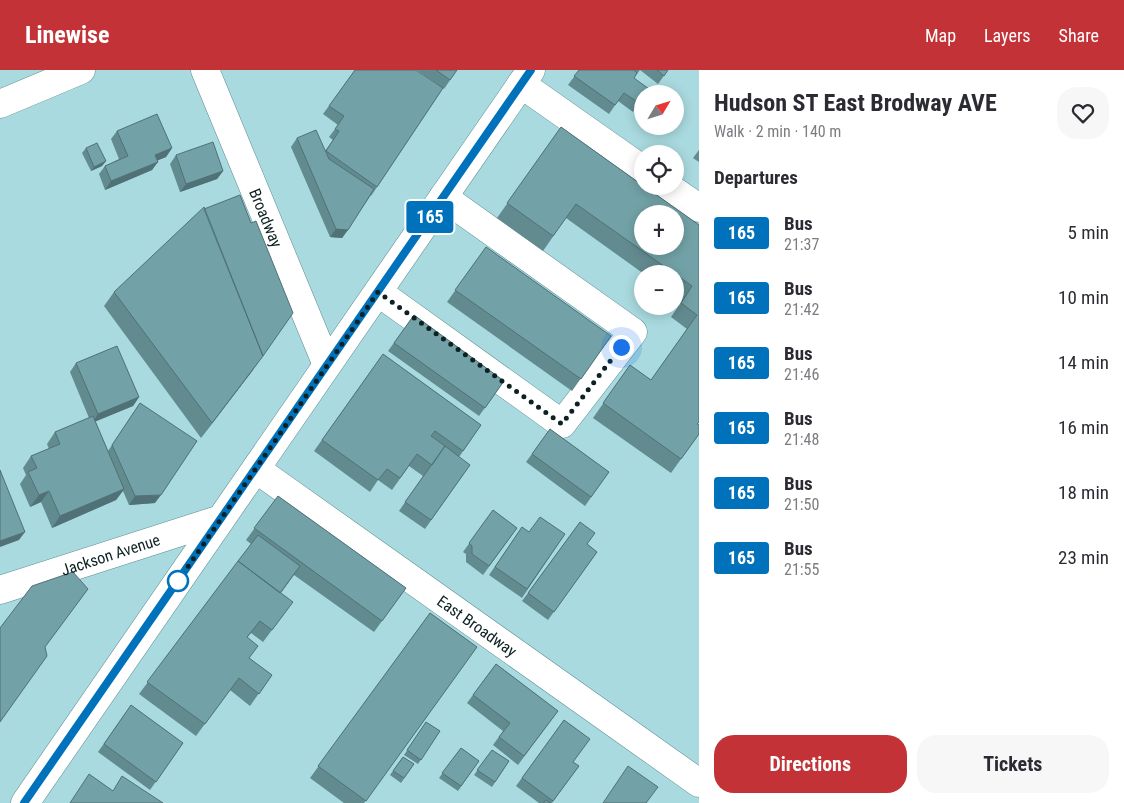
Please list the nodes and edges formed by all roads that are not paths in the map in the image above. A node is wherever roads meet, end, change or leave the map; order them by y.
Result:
1 (81, 70) edge
2 (206, 70) edge
3 (526, 77) edge
4 (0, 104) edge
5 (634, 163) edge
6 (680, 195) edge
7 (443, 197) junction
8 (699, 208) edge
9 (378, 292) junction
10 (327, 365) junction
11 (256, 468) junction
12 (221, 519) junction
13 (0, 590) edge
14 (699, 783) edge
15 (24, 803) edge

1 - 4 street
2 - 10 street, Broadway
3 - 5 street
3 - 7 street
6 - 8 street
7 - 9 street
7 - 9 street
9 - 10 street
10 - 11 street
11 - 12 street
11 - 14 street, East Broadway
12 - 13 street, Jackson Avenue
12 - 15 street

